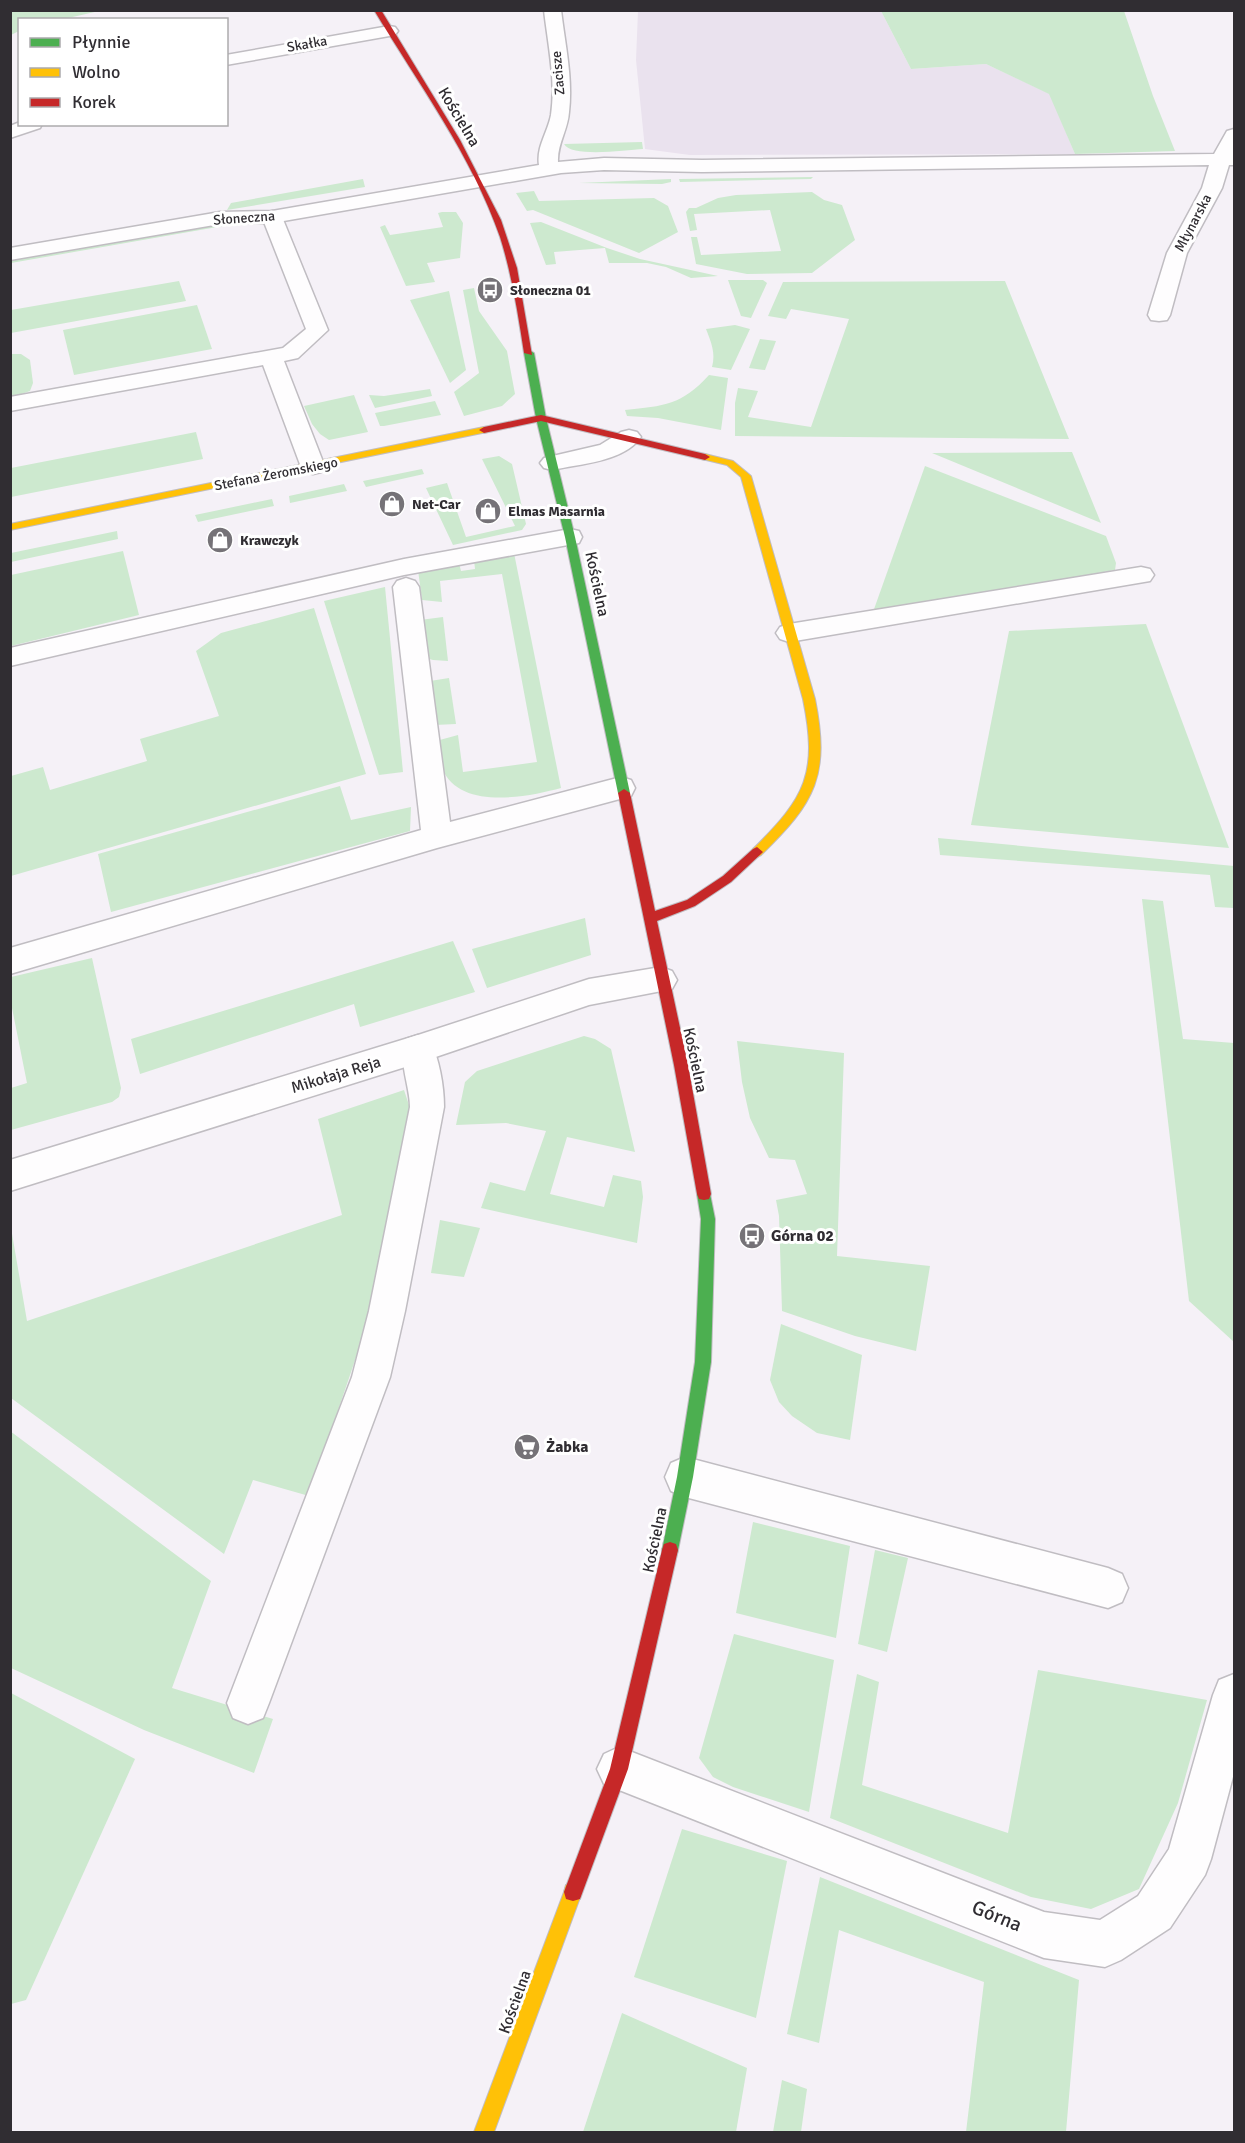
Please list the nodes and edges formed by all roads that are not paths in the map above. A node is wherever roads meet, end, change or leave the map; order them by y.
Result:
1 (377, 10) edge
2 (552, 10) edge
3 (389, 31) junction
4 (228, 60) edge
5 (27, 126) edge
6 (10, 132) edge
7 (1234, 135) edge
8 (1228, 159) edge
9 (550, 169) junction
10 (478, 180) junction
11 (272, 217) junction
12 (10, 254) edge
13 (1159, 315) dead end
14 (271, 357) junction
15 (10, 404) edge
16 (541, 418) junction
17 (629, 437) junction
18 (552, 463) junction
19 (313, 467) junction
20 (10, 527) edge
21 (570, 537) junction
22 (1141, 575) dead end
23 (406, 587) dead end
24 (789, 633) junction
25 (10, 657) edge
26 (621, 788) junction
27 (437, 837) junction
28 (649, 919) junction
29 (10, 961) edge
30 (661, 980) junction
31 (418, 1049) junction
32 (10, 1176) edge
33 (685, 1477) junction
34 (1108, 1588) dead end
35 (1234, 1695) edge
36 (248, 1703) dead end
37 (619, 1769) junction
38 (484, 2133) edge

1 - 3 street, Kościelna
2 - 9 street, Zacisze
3 - 4 street, Skałka
3 - 10 street, Kościelna
5 - 6 street
7 - 8 street, Młynarska
8 - 9 street, Słoneczna
8 - 13 street, Młynarska
9 - 10 street, Słoneczna
10 - 11 street, Słoneczna
10 - 16 street, Kościelna
11 - 12 street, Słoneczna
11 - 14 street
14 - 15 street
14 - 19 street
16 - 17 street
16 - 18 street, Kościelna
16 - 19 street, Stefana Żeromskiego
17 - 18 street
17 - 24 street
18 - 21 street, Kościelna
19 - 20 street, Stefana Żeromskiego
21 - 25 street
21 - 26 street, Kościelna
22 - 24 street
23 - 27 street
24 - 28 street
26 - 27 street
26 - 28 street, Kościelna
27 - 29 street
28 - 30 street, Kościelna
30 - 31 street, Mikołaja Reja
30 - 33 street, Kościelna
31 - 32 street, Mikołaja Reja
31 - 36 street
33 - 34 street
33 - 37 street, Kościelna
35 - 37 street, Górna
37 - 38 street, Kościelna

